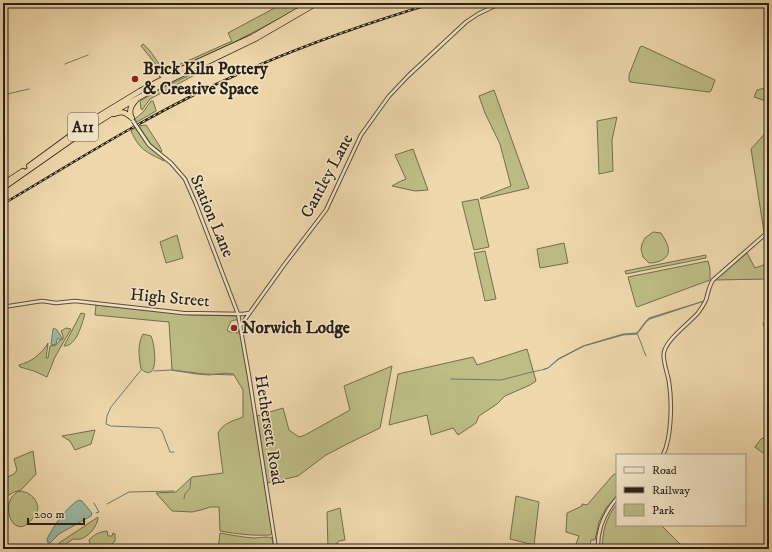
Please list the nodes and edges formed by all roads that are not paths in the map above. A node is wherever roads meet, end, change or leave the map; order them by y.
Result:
1 (310, 3) edge
2 (317, 3) edge
3 (501, 3) edge
4 (166, 77) junction
5 (157, 82) junction
6 (146, 93) junction
7 (133, 120) junction
8 (99, 121) junction
9 (3, 184) edge
10 (3, 188) edge
11 (769, 231) edge
12 (3, 306) edge
13 (249, 313) junction
14 (238, 314) junction
15 (241, 325) junction
16 (663, 454) edge
17 (616, 499) edge
18 (276, 549) edge
19 (598, 549) edge

1 - 4 highway, A11
2 - 6 highway, A11
3 - 13 street, Cantley Lane
4 - 5 highway, A11
4 - 5 highway
5 - 9 highway, A11
6 - 7 highway, A11
6 - 8 highway, A11
7 - 8 highway, A11
7 - 14 street, Station Lane, bridge
8 - 10 highway, A11
11 - 16 street
12 - 14 street, High Street
13 - 14 street
13 - 15 street, Cantley Lane
14 - 15 street, Hethersett Road
15 - 18 street, Hethersett Road
17 - 19 street

